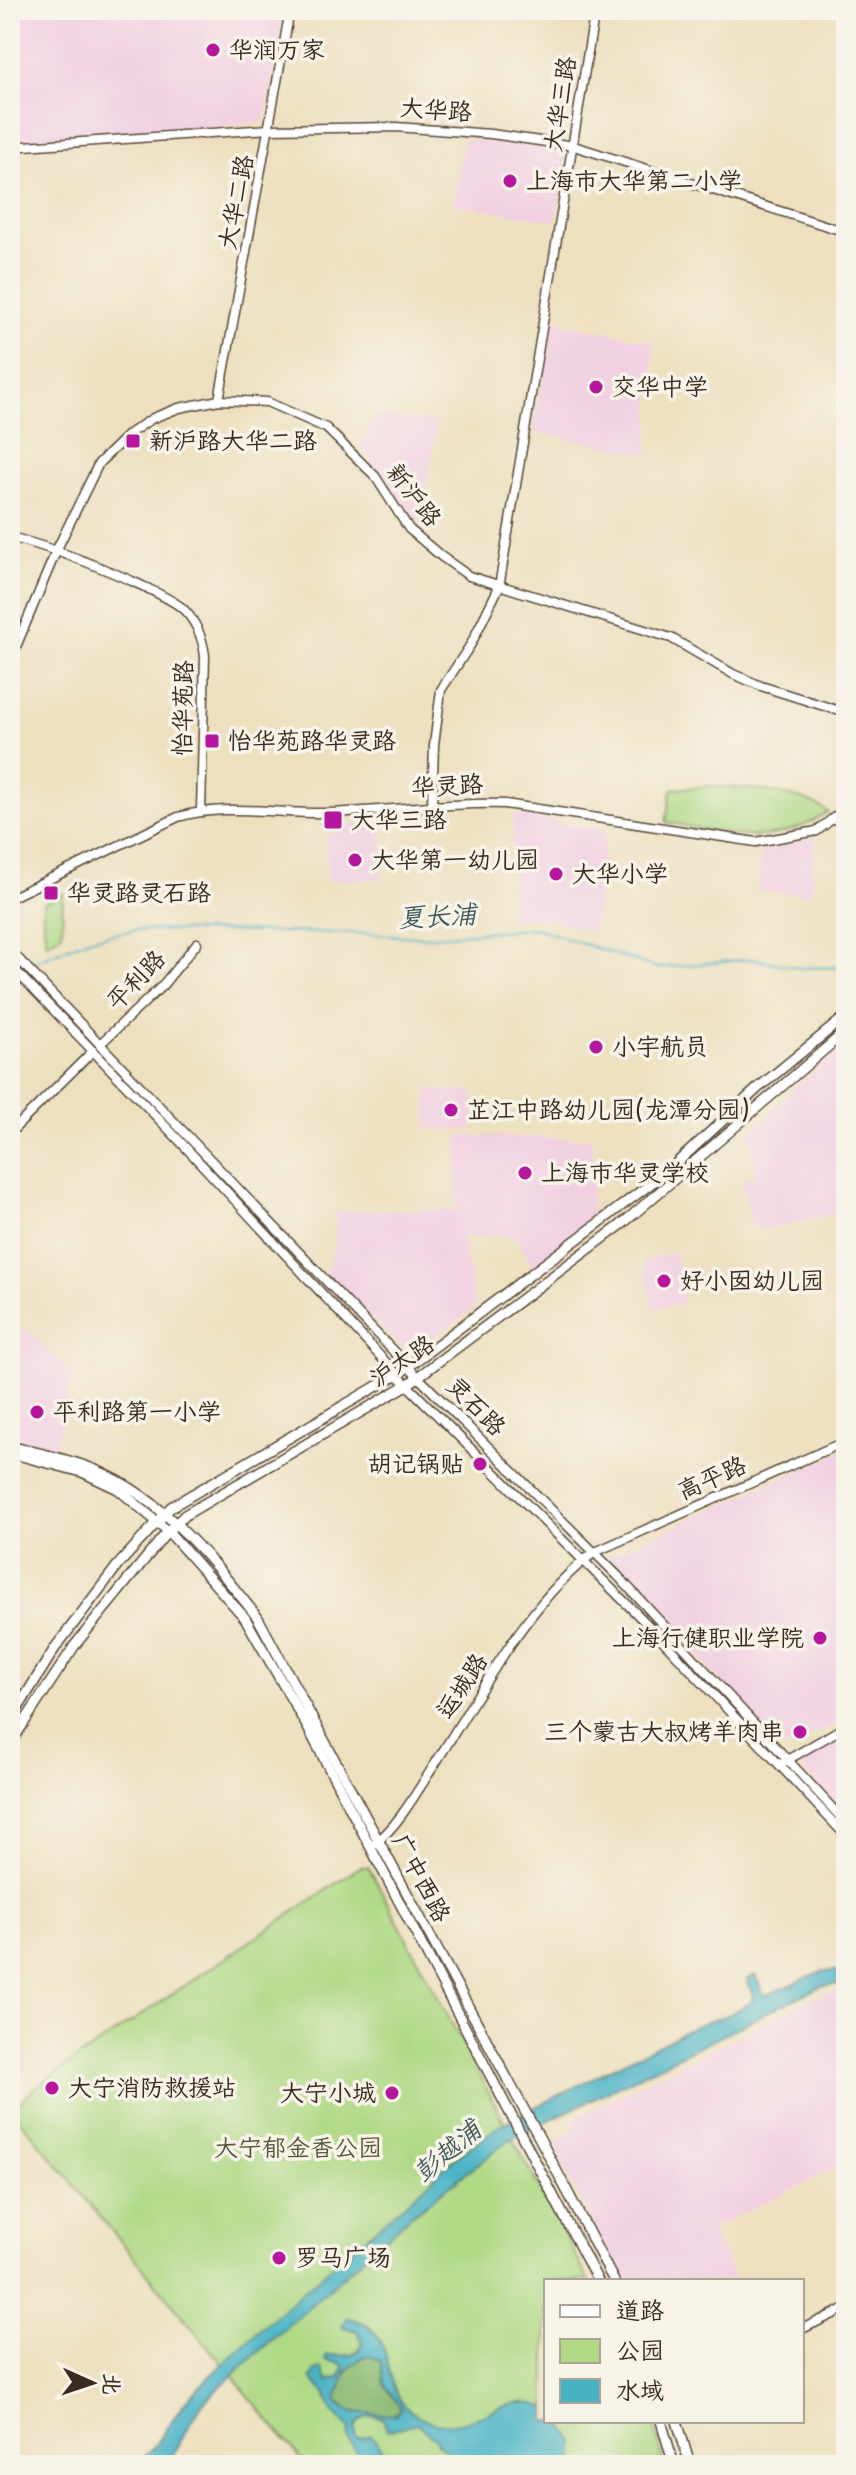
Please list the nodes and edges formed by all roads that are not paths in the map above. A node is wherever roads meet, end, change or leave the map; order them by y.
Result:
1 (290, 10) edge
2 (595, 10) edge
3 (270, 129) junction
4 (574, 146) junction
5 (10, 147) edge
6 (846, 232) edge
7 (219, 400) junction
8 (10, 537) edge
9 (57, 549) junction
10 (499, 587) junction
11 (10, 661) edge
12 (846, 713) edge
13 (432, 806) junction
14 (846, 808) edge
15 (201, 810) junction
16 (10, 898) edge
17 (197, 943) dead end
18 (10, 950) edge
19 (10, 965) edge
20 (846, 1016) edge
21 (846, 1031) edge
22 (97, 1047) junction
23 (10, 1133) edge
24 (409, 1366) junction
25 (398, 1374) junction
26 (418, 1377) junction
27 (407, 1385) junction
28 (846, 1441) edge
29 (10, 1446) edge
30 (10, 1453) edge
31 (161, 1517) junction
32 (172, 1527) junction
33 (595, 1552) junction
34 (584, 1560) junction
35 (10, 1721) edge
36 (846, 1726) edge
37 (10, 1744) edge
38 (783, 1762) junction
39 (846, 1823) edge
40 (846, 1836) edge
41 (379, 1841) junction
42 (369, 1847) junction
43 (462, 1996) junction
44 (450, 2003) junction
45 (597, 2279) edge
46 (613, 2279) edge
47 (846, 2308) edge
48 (804, 2328) edge
49 (662, 2423) edge
50 (678, 2423) edge
51 (674, 2465) edge
52 (690, 2465) edge

1 - 3 street, 大华二路
2 - 4 street, 大华三路
3 - 4 street, 大华路
3 - 5 street, 大华路
3 - 7 street, 大华二路
4 - 6 street, 大华路
4 - 10 street, 大华三路
7 - 9 street, 新沪路
7 - 10 street, 新沪路
8 - 9 street
9 - 11 street, 新沪路
9 - 15 street, 怡华苑路
10 - 12 street, 新沪路
10 - 13 street, 大华三路
13 - 14 street, 华灵路
13 - 15 street, 华灵路
15 - 16 street, 华灵路
17 - 22 street, 平利路
18 - 22 street, 灵石路
19 - 22 street, 灵石路
20 - 24 main road, 沪太路
21 - 26 main road, 沪太路
22 - 23 street, 平利路
22 - 24 street, 灵石路
22 - 25 street, 灵石路
24 - 25 main road, 沪太路
24 - 26 street, 灵石路
25 - 27 street, 灵石路
25 - 31 main road, 沪太路
26 - 27 main road, 沪太路
26 - 33 street, 灵石路
27 - 32 main road, 沪太路
27 - 34 street, 灵石路
28 - 33 street, 高平路
29 - 31 main road
30 - 31 main road
31 - 32 main road, 广中西路
31 - 35 main road, 沪太路
32 - 37 main road, 沪太路
32 - 41 main road, 广中西路
32 - 42 main road, 广中西路
33 - 34 street, 运城路
33 - 38 street, 灵石路
34 - 38 street, 灵石路
34 - 41 street, 运城路
36 - 38 street
38 - 39 street, 灵石路
38 - 40 street, 灵石路
41 - 42 street, 运城路
41 - 43 main road, 广中西路
42 - 44 main road, 广中西路
43 - 44 main road
43 - 46 main road, 广中西路
44 - 45 main road, 广中西路
47 - 48 street
49 - 51 main road
50 - 52 main road

